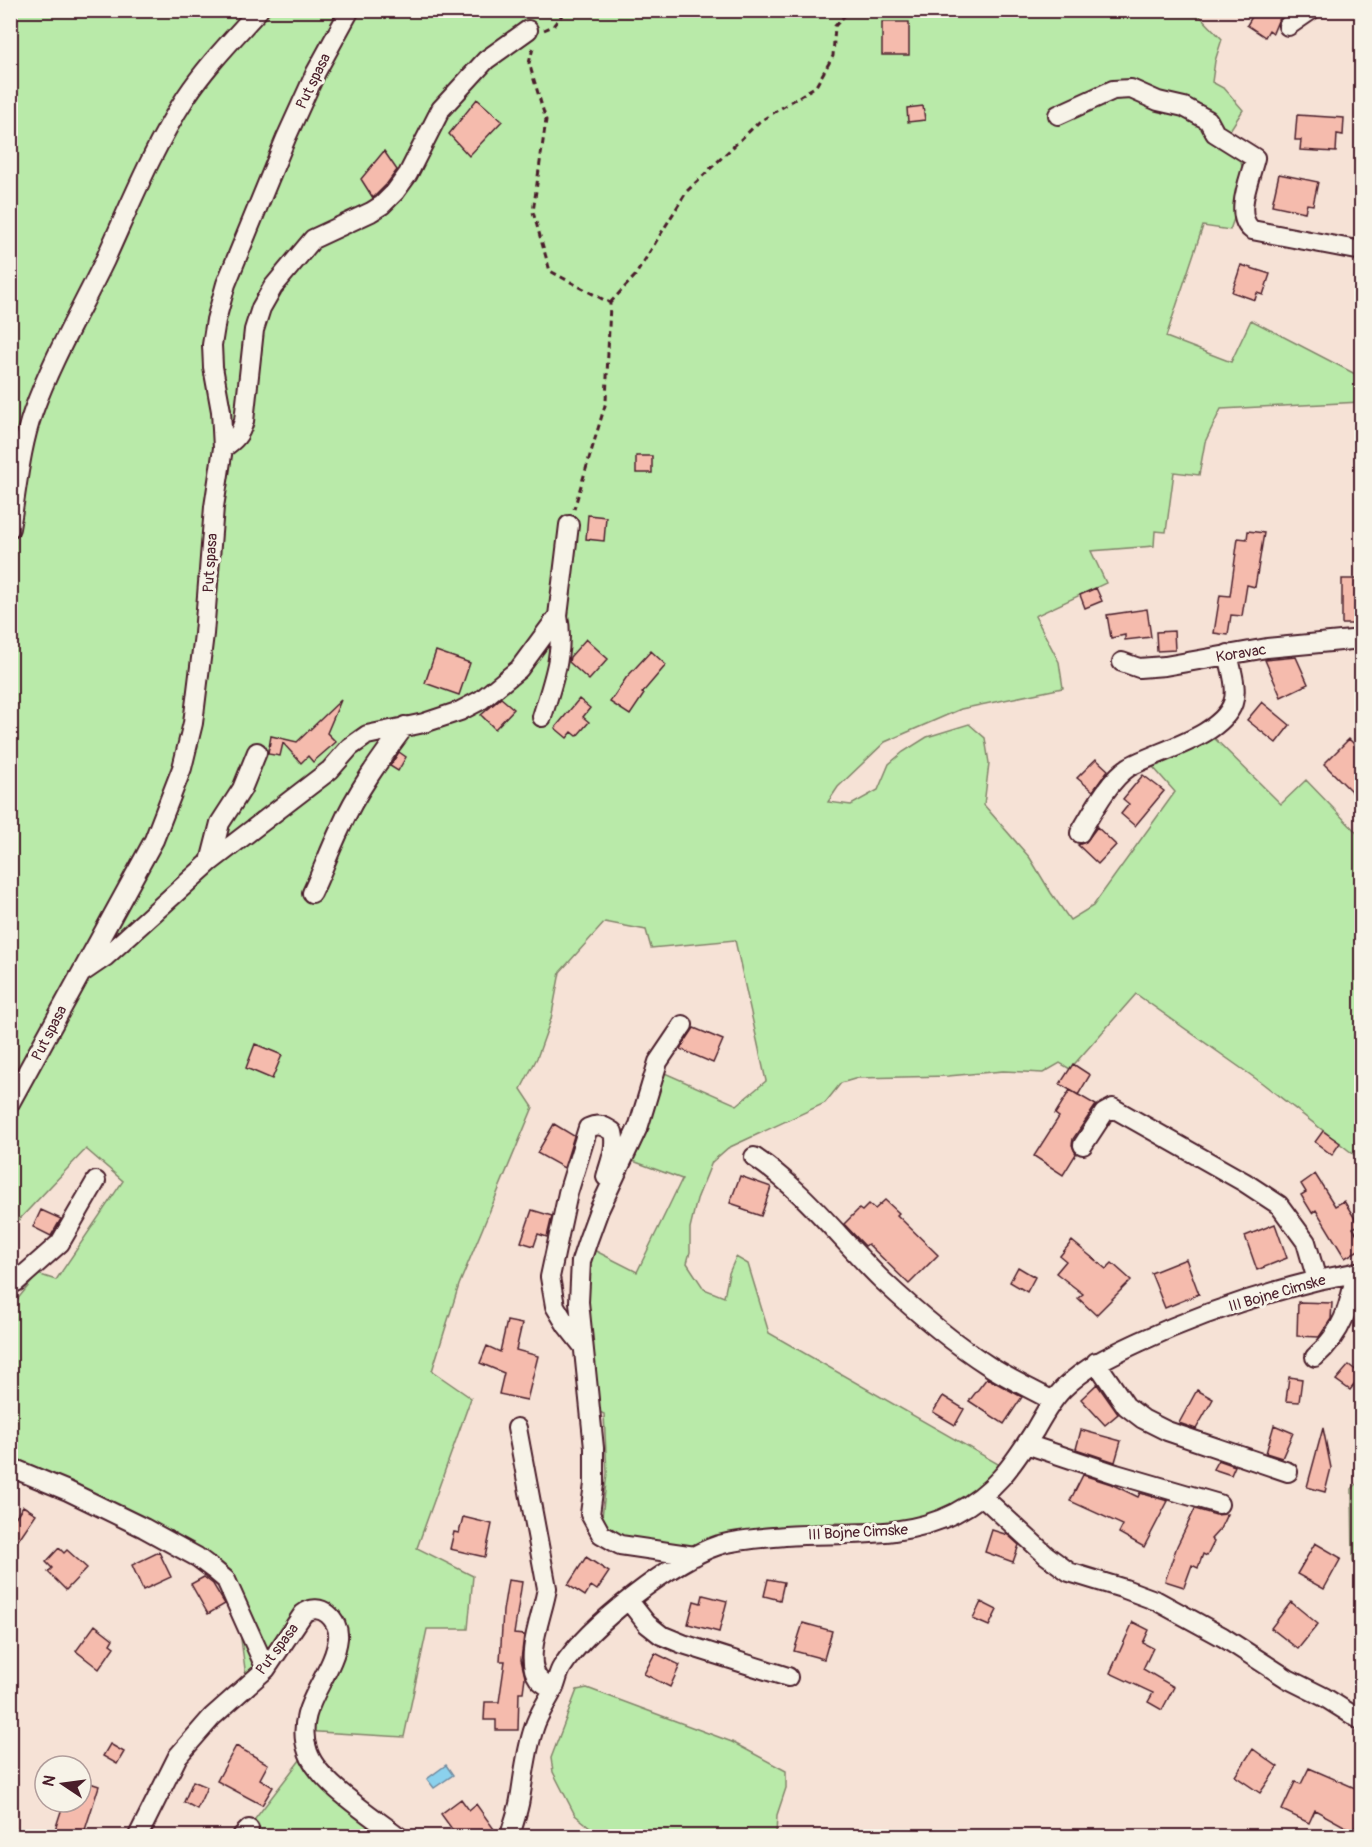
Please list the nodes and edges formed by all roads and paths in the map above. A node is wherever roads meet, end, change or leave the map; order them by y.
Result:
1 (259, 10) edge
2 (350, 10) edge
3 (566, 10) edge
4 (850, 10) edge
5 (1311, 10) edge
6 (1288, 26) dead end
7 (532, 32) junction
8 (1058, 115) dead end
9 (1362, 251) edge
10 (610, 303) junction
11 (223, 448) junction
12 (569, 525) joint
13 (10, 528) edge
14 (558, 616) junction
15 (1362, 639) edge
16 (1228, 654) junction
17 (1122, 662) dead end
18 (542, 717) dead end
19 (405, 726) junction
20 (257, 752) dead end
21 (1080, 833) dead end
22 (210, 862) junction
23 (312, 893) dead end
24 (79, 974) junction
25 (683, 1025) dead end
26 (10, 1103) edge
27 (1083, 1145) dead end
28 (754, 1157) dead end
29 (96, 1181) dead end
30 (599, 1210) junction
31 (1359, 1272) edge
32 (1317, 1280) junction
33 (10, 1284) edge
34 (582, 1345) junction
35 (1315, 1357) dead end
36 (1096, 1362) junction
37 (1053, 1401) junction
38 (517, 1428) dead end
39 (1026, 1444) junction
40 (10, 1467) edge
41 (1288, 1472) dead end
42 (983, 1497) junction
43 (1219, 1504) dead end
44 (695, 1556) junction
45 (629, 1601) junction
46 (266, 1669) junction
47 (788, 1677) dead end
48 (553, 1689) junction
49 (1362, 1721) edge
50 (138, 1836) edge
51 (398, 1836) edge
52 (510, 1836) edge

1 - 13 street
2 - 11 street, Put spasa
3 - 7 path
4 - 10 path
5 - 6 street
7 - 10 path
7 - 11 street
8 - 9 street
10 - 12 path
11 - 24 street, Put spasa
12 - 14 street
14 - 18 street
14 - 19 street
15 - 16 street, Koravac
16 - 17 street, Koravac
16 - 21 street
19 - 22 street
19 - 23 street
20 - 22 street
22 - 24 street
24 - 26 street, Put spasa
25 - 30 street
27 - 32 street
28 - 37 street
29 - 33 street
30 - 34 street
30 - 34 street
31 - 32 street, III Bojne Cimske
31 - 35 street
32 - 36 street, III Bojne Cimske
34 - 44 street
36 - 37 street, III Bojne Cimske
36 - 41 street
37 - 39 street, III Bojne Cimske
38 - 48 street
39 - 42 street, III Bojne Cimske
39 - 43 street
40 - 46 street
42 - 44 street, III Bojne Cimske
42 - 49 street
44 - 45 street, III Bojne Cimske
45 - 47 street
45 - 48 street, III Bojne Cimske
46 - 50 street, Put spasa
46 - 51 street, Put spasa
48 - 52 street, III Bojne Cimske

